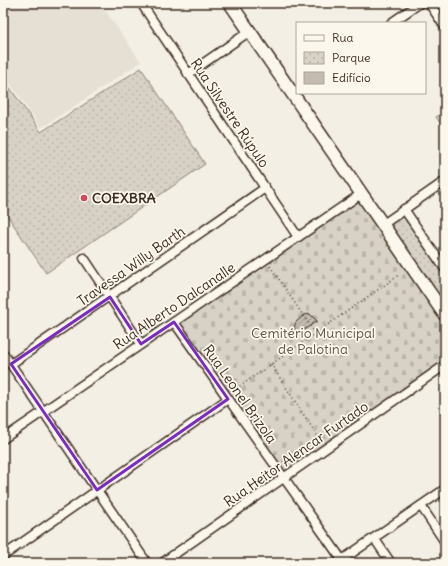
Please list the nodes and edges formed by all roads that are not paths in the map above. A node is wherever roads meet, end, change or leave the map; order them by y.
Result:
1 (140, 3) edge
2 (230, 3) edge
3 (420, 3) edge
4 (428, 3) edge
5 (392, 22) edge
6 (445, 27) edge
7 (250, 32) junction
8 (188, 74) junction
9 (445, 181) edge
10 (265, 188) junction
11 (361, 194) junction
12 (404, 209) junction
13 (382, 225) junction
14 (298, 237) junction
15 (84, 258) dead end
16 (445, 269) edge
17 (110, 297) junction
18 (445, 315) edge
19 (174, 322) junction
20 (141, 344) junction
21 (3, 353) edge
22 (11, 364) junction
23 (445, 365) edge
24 (228, 399) junction
25 (43, 411) junction
26 (3, 439) edge
27 (284, 479) junction
28 (445, 489) edge
29 (97, 490) junction
30 (421, 506) junction
31 (374, 538) junction
32 (445, 542) edge
33 (3, 556) edge
34 (340, 562) edge
35 (8, 563) edge
36 (147, 563) edge
37 (162, 563) edge
38 (391, 563) edge

1 - 8 street, Rua Silvestre Rúpulo
2 - 7 main road
3 - 5 street
4 - 6 street
7 - 8 street
7 - 11 main road
8 - 10 street, Rua Silvestre Rúpulo
9 - 12 street
10 - 14 street, Rua Silvestre Rúpulo
10 - 17 street, Travessa Willy Barth
11 - 13 main road
11 - 14 street, Rua Alberto Dalcanalle
12 - 13 street
12 - 16 street
13 - 18 main road
14 - 19 street, Rua Alberto Dalcanalle
15 - 17 street
17 - 20 street
17 - 22 street, Travessa Willy Barth
19 - 20 street, Rua Alberto Dalcanalle
19 - 24 street, Rua Leonel Brizola
20 - 25 street, Rua Alberto Dalcanalle
21 - 22 street
22 - 25 street
23 - 27 street, Rua Heitor Alencar Furtado
24 - 27 street, Rua Leonel Brizola
24 - 29 street
25 - 26 street, Rua Alberto Dalcanalle
25 - 29 street
27 - 34 street, Rua Leonel Brizola
27 - 37 street, Rua Heitor Alencar Furtado
28 - 30 street
29 - 33 street
29 - 36 street
30 - 31 street
30 - 32 street
31 - 34 street
31 - 38 street
33 - 35 street

